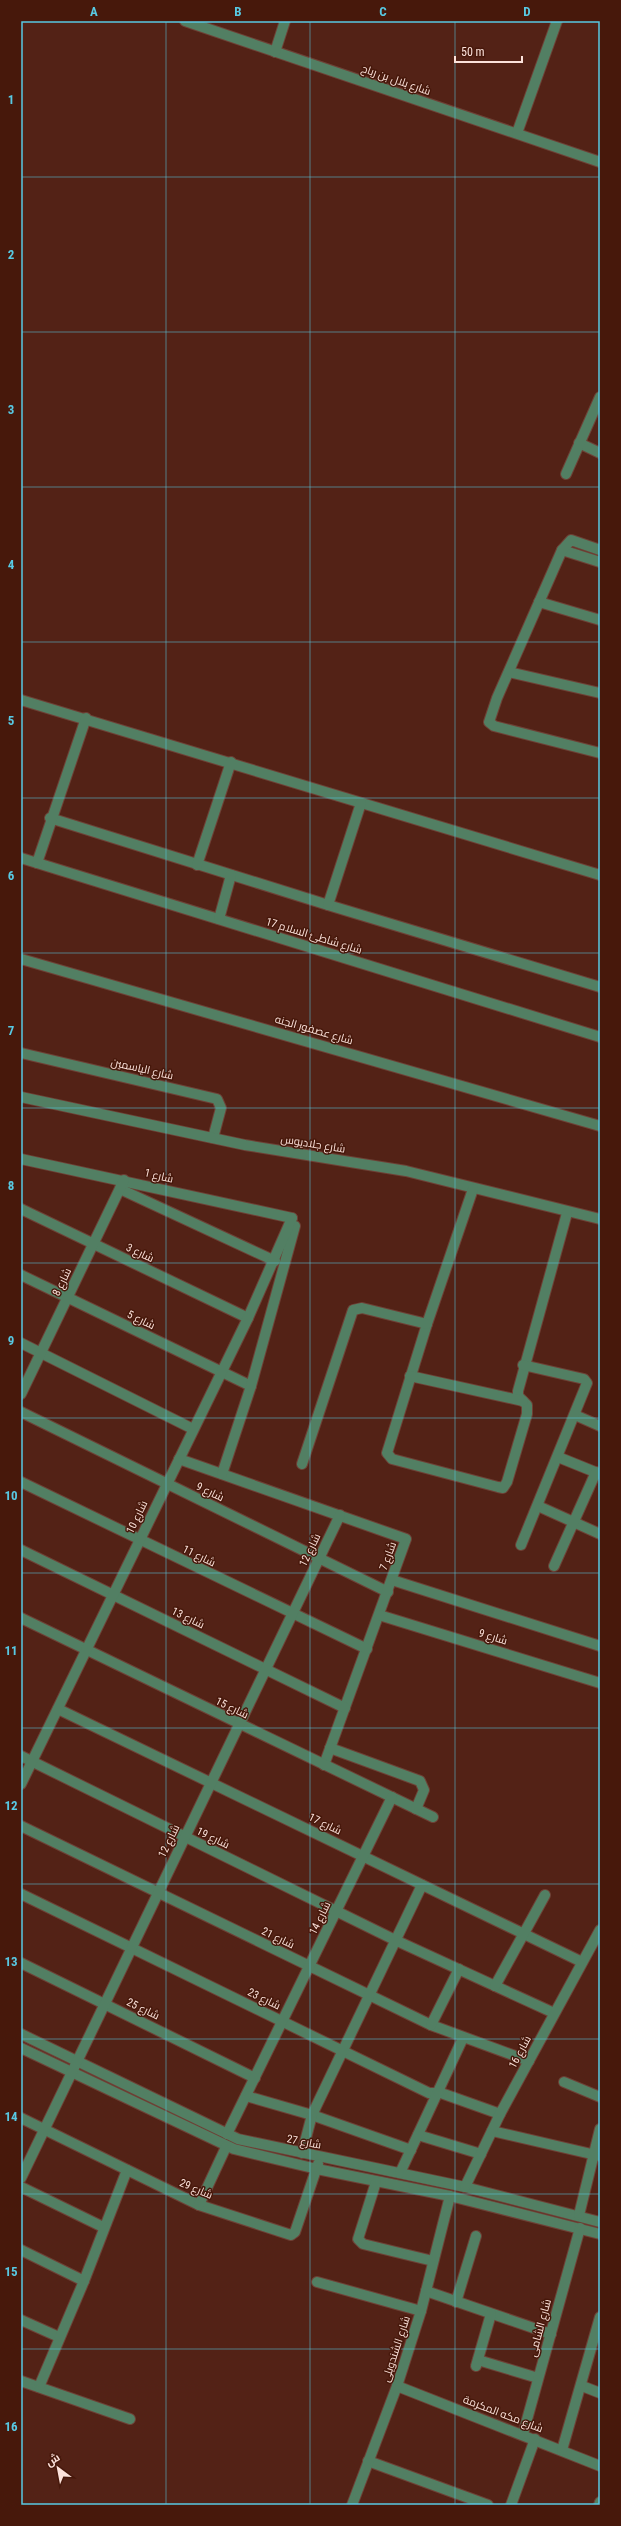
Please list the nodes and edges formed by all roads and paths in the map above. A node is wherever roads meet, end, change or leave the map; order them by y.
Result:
1 (185, 21) edge
2 (285, 21) edge
3 (557, 21) edge
4 (275, 52) junction
5 (517, 133) junction
6 (599, 160) edge
7 (600, 397) edge
8 (579, 444) junction
9 (600, 453) edge
10 (566, 474) dead end
11 (562, 550) junction
12 (600, 550) edge
13 (600, 562) edge
14 (539, 602) junction
15 (600, 620) edge
16 (509, 672) junction
17 (600, 693) edge
18 (21, 700) edge
19 (86, 718) junction
20 (600, 753) edge
21 (231, 762) junction
22 (361, 803) junction
23 (50, 818) junction
24 (21, 858) edge
25 (37, 863) junction
26 (197, 865) junction
27 (231, 875) junction
28 (600, 875) edge
29 (328, 905) junction
30 (219, 919) junction
31 (21, 959) edge
32 (600, 986) edge
33 (600, 1037) edge
34 (21, 1053) edge
35 (21, 1097) edge
36 (600, 1126) edge
37 (213, 1138) junction
38 (21, 1159) edge
39 (122, 1185) junction
40 (473, 1190) junction
41 (21, 1209) edge
42 (568, 1213) junction
43 (292, 1218) junction
44 (600, 1219) edge
45 (93, 1244) junction
46 (275, 1261) junction
47 (21, 1275) edge
48 (67, 1297) junction
49 (248, 1318) junction
50 (427, 1324) junction
51 (21, 1343) edge
52 (41, 1353) junction
53 (523, 1365) junction
54 (221, 1372) junction
55 (410, 1376) junction
56 (251, 1386) junction
57 (21, 1394) edge
58 (523, 1401) junction
59 (21, 1412) edge
60 (575, 1416) junction
61 (600, 1426) edge
62 (193, 1429) junction
63 (558, 1457) junction
64 (179, 1459) junction
65 (302, 1464) dead end
66 (598, 1473) edge
67 (222, 1474) junction
68 (21, 1482) edge
69 (166, 1484) junction
70 (538, 1506) junction
71 (340, 1515) junction
72 (574, 1523) junction
73 (600, 1534) edge
74 (140, 1540) junction
75 (521, 1545) dead end
76 (21, 1550) edge
77 (319, 1558) junction
78 (554, 1566) dead end
79 (392, 1580) junction
80 (388, 1592) junction
81 (113, 1595) junction
82 (292, 1614) junction
83 (379, 1615) junction
84 (21, 1618) edge
85 (600, 1646) edge
86 (367, 1649) junction
87 (86, 1650) junction
88 (265, 1669) junction
89 (600, 1683) edge
90 (345, 1708) junction
91 (58, 1709) junction
92 (239, 1724) junction
93 (330, 1748) junction
94 (21, 1756) edge
95 (32, 1761) junction
96 (324, 1765) junction
97 (210, 1782) junction
98 (21, 1784) edge
99 (392, 1798) junction
100 (416, 1809) junction
101 (433, 1817) dead end
102 (21, 1826) edge
103 (184, 1837) junction
104 (363, 1856) junction
105 (422, 1885) junction
106 (157, 1892) junction
107 (21, 1894) edge
108 (545, 1895) dead end
109 (336, 1911) junction
110 (600, 1930) edge
111 (524, 1934) junction
112 (395, 1940) junction
113 (131, 1948) junction
114 (582, 1962) junction
115 (21, 1963) edge
116 (309, 1967) junction
117 (459, 1969) junction
118 (495, 1986) junction
119 (368, 1995) junction
120 (104, 2003) junction
121 (554, 2013) junction
122 (282, 2022) junction
123 (431, 2025) junction
124 (21, 2034) edge
125 (463, 2038) junction
126 (21, 2048) edge
127 (342, 2051) junction
128 (529, 2061) junction
129 (77, 2062) junction
130 (72, 2072) junction
131 (255, 2078) junction
132 (564, 2082) dead end
133 (437, 2094) junction
134 (246, 2096) junction
135 (600, 2097) edge
136 (500, 2114) junction
137 (312, 2115) junction
138 (21, 2118) edge
139 (600, 2128) edge
140 (45, 2129) junction
141 (492, 2131) junction
142 (227, 2134) junction
143 (418, 2134) junction
144 (226, 2146) junction
145 (411, 2150) junction
146 (302, 2154) junction
147 (481, 2154) junction
148 (597, 2155) edge
149 (321, 2157) junction
150 (317, 2169) junction
151 (127, 2170) junction
152 (400, 2173) junction
153 (21, 2178) edge
154 (376, 2182) junction
155 (21, 2187) edge
156 (465, 2187) junction
157 (450, 2196) junction
158 (198, 2205) junction
159 (579, 2216) junction
160 (600, 2222) edge
161 (103, 2227) junction
162 (580, 2228) junction
163 (600, 2234) edge
164 (476, 2236) dead end
165 (21, 2250) edge
166 (433, 2261) junction
167 (84, 2281) junction
168 (317, 2282) dead end
169 (426, 2291) junction
170 (456, 2302) junction
171 (421, 2311) junction
172 (492, 2314) junction
173 (600, 2318) edge
174 (21, 2320) edge
175 (551, 2334) junction
176 (59, 2337) junction
177 (538, 2378) junction
178 (21, 2381) edge
179 (397, 2386) junction
180 (582, 2386) junction
181 (38, 2387) junction
182 (600, 2393) edge
183 (130, 2419) dead end
184 (522, 2434) junction
185 (535, 2439) junction
186 (562, 2450) junction
187 (368, 2461) junction
188 (600, 2466) edge
189 (600, 2502) edge
190 (352, 2505) edge
191 (488, 2505) edge
192 (511, 2505) edge
193 (599, 2505) edge

1 - 4 street, شارع بلال بن رباح
2 - 4 street
3 - 5 street
4 - 5 street, شارع بلال بن رباح
5 - 6 street, شارع بلال بن رباح
7 - 8 street
8 - 9 street
8 - 10 street
11 - 12 street
11 - 13 street
11 - 14 street
14 - 15 street
14 - 16 street
16 - 17 street
16 - 20 street
18 - 19 street
19 - 21 street
19 - 23 street
21 - 22 street
21 - 26 street
22 - 28 street
22 - 29 street
23 - 25 street
23 - 26 street
24 - 25 street, شارع شاطئ السلام 17
25 - 30 street, شارع شاطئ السلام 17
26 - 27 street
27 - 29 street
27 - 30 street
29 - 32 street
30 - 33 street, شارع شاطئ السلام 17
31 - 36 street, شارع عصفور الجنه
34 - 37 street, شارع الياسمين
35 - 37 street, شارع جلاديوس
37 - 40 street, شارع جلاديوس
38 - 39 street, شارع 1
39 - 43 street, شارع 1
39 - 45 street, شارع 8
39 - 46 street
40 - 42 street, شارع جلاديوس
40 - 50 street
41 - 45 street, شارع 3
42 - 44 street, شارع جلاديوس
42 - 53 street
43 - 46 street, شارع 10
43 - 56 street
45 - 48 street, شارع 8
45 - 49 street, شارع 3
46 - 49 street, شارع 10
47 - 48 street, شارع 5
48 - 52 street, شارع 8
48 - 54 street, شارع 5
49 - 54 street, شارع 10
50 - 55 street
50 - 65 street
51 - 52 street
52 - 57 street, شارع 8
52 - 62 street
53 - 58 street
53 - 60 street
54 - 56 street, شارع 5
54 - 62 street, شارع 10
55 - 58 street
55 - 58 street
56 - 67 street
59 - 69 street, شارع 9
60 - 61 street
60 - 63 street
62 - 64 street, شارع 10
63 - 66 street
63 - 70 street
64 - 67 street, شارع 7
64 - 69 street, شارع 10
66 - 72 street
67 - 71 street, شارع 7
68 - 74 street, شارع 11
69 - 74 street, شارع 10
69 - 77 street, شارع 9
70 - 72 street
70 - 75 street
71 - 77 street, شارع 12
71 - 79 street, شارع 7
72 - 73 street
72 - 78 street
74 - 81 street, شارع 10
74 - 82 street, شارع 11
76 - 81 street, شارع 13
77 - 80 street, شارع 9
77 - 82 street, شارع 12
79 - 80 street
79 - 85 street, شارع 7
80 - 83 street
81 - 87 street, شارع 10
81 - 88 street, شارع 13
82 - 86 street, شارع 11
82 - 88 street, شارع 12
83 - 86 street
83 - 89 street, شارع 9
84 - 87 street, شارع 15
86 - 90 street
87 - 91 street, شارع 10
87 - 92 street, شارع 15
88 - 90 street, شارع 13
88 - 92 street, شارع 12
90 - 93 street
91 - 95 street, شارع 10
91 - 97 street, شارع 17
92 - 96 street, شارع 15
92 - 97 street, شارع 12
93 - 96 street
93 - 100 street
94 - 95 street, شارع 19
95 - 98 street, شارع 10
95 - 103 street, شارع 19
96 - 99 street, شارع 15
97 - 103 street, شارع 12
97 - 104 street, شارع 17
99 - 100 street, شارع 15
99 - 104 street, شارع 14
100 - 101 street, شارع 15
102 - 106 street, شارع 21
103 - 106 street, شارع 12
103 - 109 street, شارع 19
104 - 105 street, شارع 17
104 - 109 street, شارع 14
105 - 111 street, شارع 17
105 - 112 street
106 - 113 street, شارع 12
106 - 116 street, شارع 21
107 - 113 street, شارع 23
108 - 111 street
109 - 112 street, شارع 19
109 - 116 street, شارع 14
110 - 114 street, شارع 16
111 - 114 street, شارع 17
111 - 118 street
112 - 117 street, شارع 19
112 - 119 street
113 - 120 street, شارع 12
113 - 122 street, شارع 23
114 - 121 street, شارع 16
115 - 120 street, شارع 25
116 - 119 street, شارع 21
116 - 122 street, شارع 14
117 - 118 street, شارع 19
117 - 123 street
118 - 121 street, شارع 19
119 - 123 street, شارع 21
119 - 127 street
120 - 129 street, شارع 12
120 - 131 street, شارع 25
121 - 128 street, شارع 16
122 - 127 street, شارع 23
122 - 131 street, شارع 14
123 - 125 street, شارع 21
124 - 129 street, شارع 27
125 - 128 street, شارع 21
125 - 133 street
126 - 130 street
127 - 133 street, شارع 23
127 - 137 street
128 - 136 street, شارع 16
129 - 130 street, شارع 12
129 - 142 street, شارع 27
130 - 140 street, شارع 12
130 - 144 street
131 - 134 street, شارع 14
132 - 135 street
133 - 136 street, شارع 23
133 - 143 street
134 - 137 street
134 - 142 street, شارع 14
136 - 141 street, شارع 16
137 - 145 street
137 - 146 street
138 - 140 street, شارع 29
139 - 148 street
140 - 151 street, شارع 29
140 - 153 street, شارع 12
141 - 147 street, شارع 16
141 - 148 street
142 - 146 street, شارع 27
143 - 145 street
143 - 147 street
144 - 150 street
144 - 158 street
145 - 152 street
146 - 149 street, شارع 27
147 - 156 street, شارع 16
148 - 159 street
149 - 150 street, شارع 29
149 - 152 street, شارع 27
150 - 154 street
150 - 158 street, شارع 29
151 - 158 street, شارع 29
151 - 161 street
152 - 156 street, شارع 27
154 - 157 street
154 - 166 street
155 - 161 street
156 - 159 street, شارع 27
157 - 162 street
157 - 166 street, شارع الشندويلى
159 - 160 street, شارع 27
161 - 167 street
162 - 163 street
162 - 175 street, شارع الشامى
164 - 170 street
165 - 167 street
166 - 169 street, شارع الشندويلى
167 - 176 street
168 - 171 street
169 - 170 street
169 - 171 street, شارع الشندويلى
170 - 172 street
171 - 179 street, شارع الشندويلى
172 - 175 street
172 - 177 street
173 - 180 street
174 - 176 street
175 - 177 street, شارع الشامى
176 - 181 street
177 - 184 street, شارع الشامى
178 - 181 street
179 - 184 street, شارع مكه المكرمة
179 - 187 street, شارع الشندويلى
180 - 182 street
180 - 186 street
181 - 183 street
184 - 185 street, شارع مكه المكرمة
185 - 186 street, شارع مكه المكرمة
185 - 192 street
186 - 188 street, شارع مكه المكرمة
187 - 190 street, شارع الشندويلى
187 - 191 street
189 - 193 street

